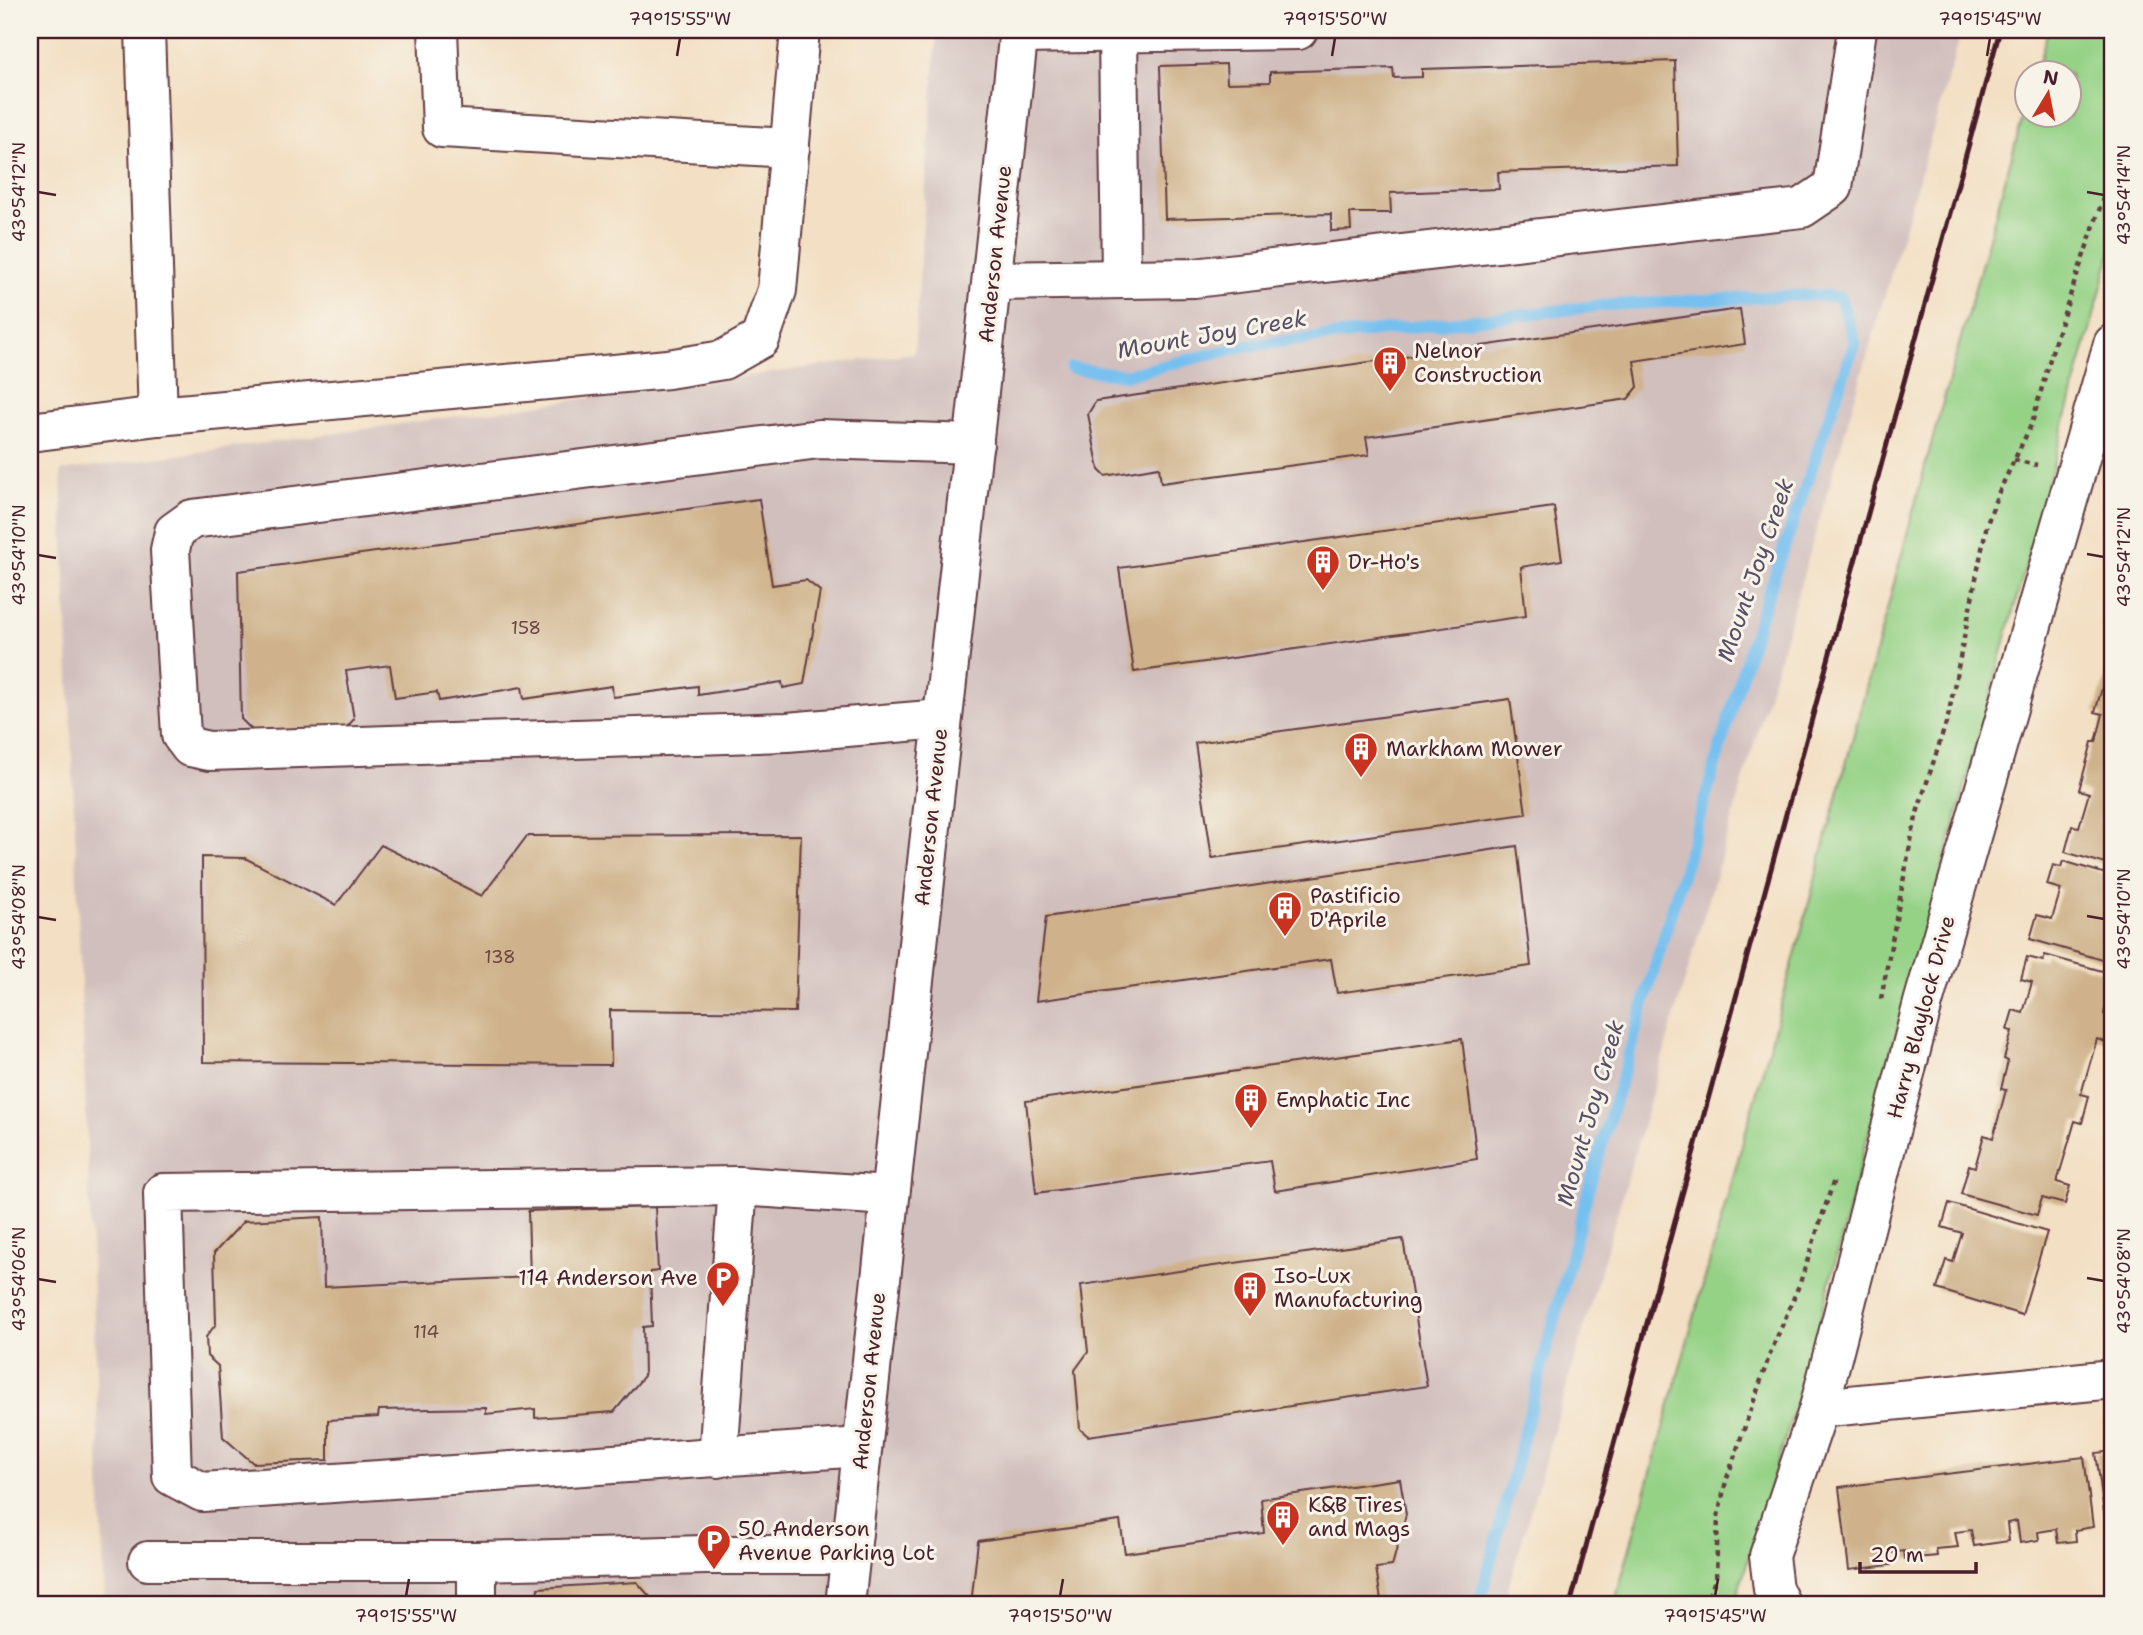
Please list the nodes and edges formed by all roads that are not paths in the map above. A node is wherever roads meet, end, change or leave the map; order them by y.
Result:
1 (145, 30) edge
2 (438, 30) edge
3 (800, 30) edge
4 (1279, 30) edge
5 (1298, 30) edge
6 (1857, 30) edge
7 (1177, 31) edge
8 (1019, 32) edge
9 (1118, 32) junction
10 (790, 148) junction
11 (1122, 279) junction
12 (992, 281) junction
13 (2110, 366) edge
14 (158, 416) junction
15 (30, 432) edge
16 (974, 444) junction
17 (942, 719) junction
18 (738, 1186) junction
19 (889, 1196) junction
20 (2113, 1379) edge
21 (1819, 1408) junction
22 (862, 1447) junction
23 (718, 1458) junction
24 (850, 1555) junction
25 (148, 1561) dead end
26 (477, 1561) junction
27 (477, 1605) edge
28 (845, 1605) edge
29 (1781, 1605) edge

1 - 14 street
2 - 10 street
3 - 10 street
4 - 5 street
4 - 7 street
6 - 11 street
7 - 9 street
8 - 9 street
8 - 12 street, Anderson Avenue
9 - 11 street
10 - 14 street
11 - 12 street
12 - 16 street, Anderson Avenue
13 - 21 street, Harry Blaylock Drive
14 - 15 street
16 - 17 street, Anderson Avenue
16 - 17 street
17 - 19 street, Anderson Avenue
18 - 19 street
18 - 23 street
18 - 23 street
19 - 22 street, Anderson Avenue
20 - 21 street
21 - 29 street, Harry Blaylock Drive
22 - 23 street
22 - 24 street, Anderson Avenue
24 - 26 street
24 - 28 street, Anderson Avenue
25 - 26 street
26 - 27 street

